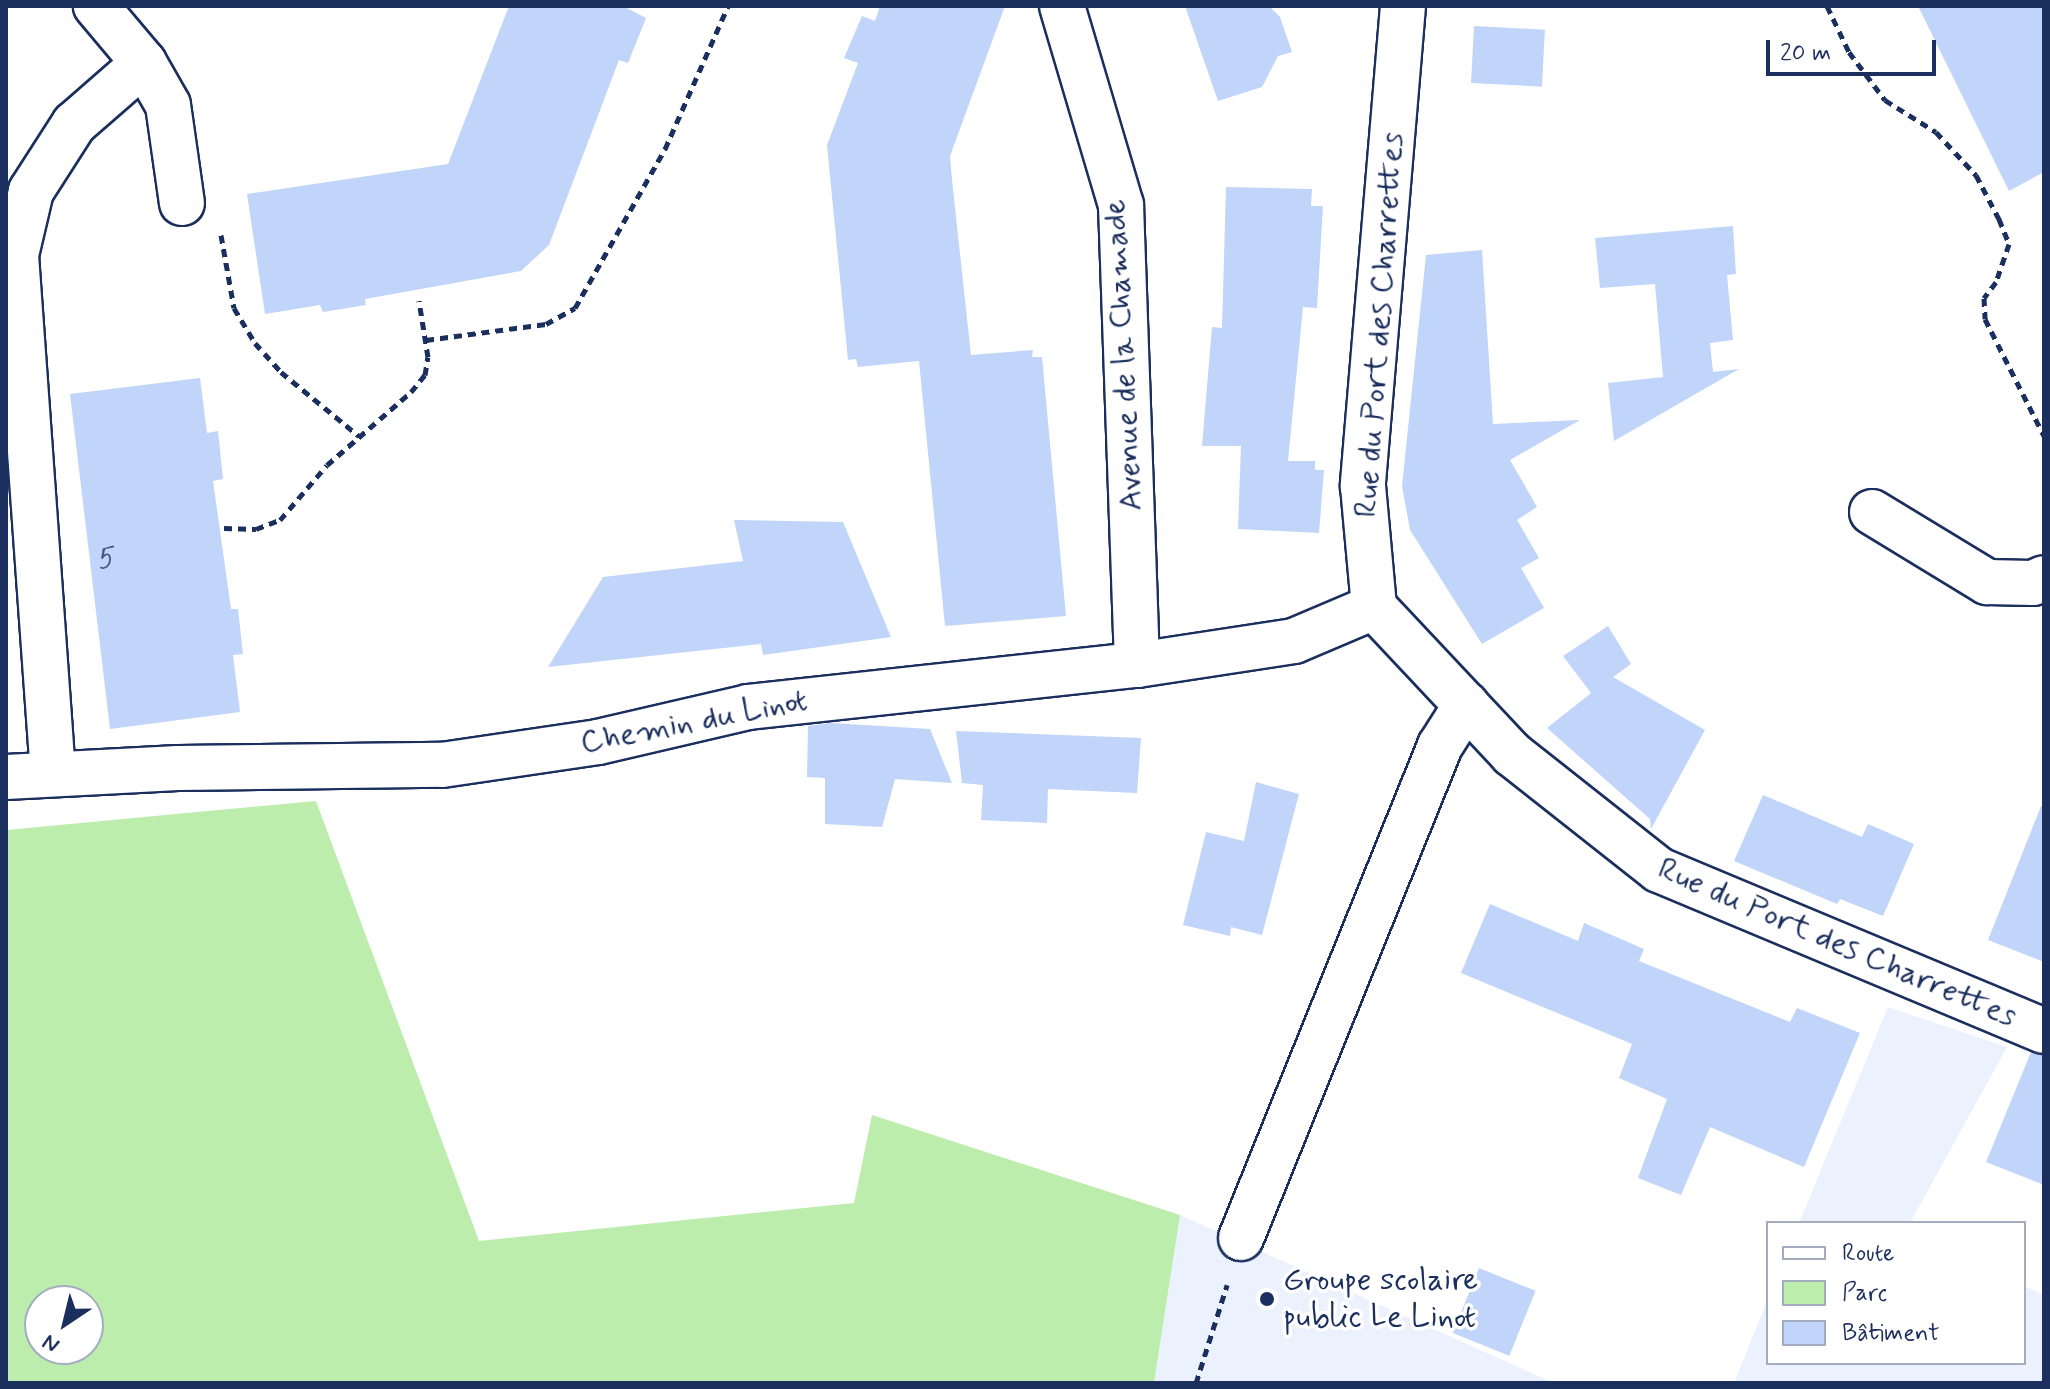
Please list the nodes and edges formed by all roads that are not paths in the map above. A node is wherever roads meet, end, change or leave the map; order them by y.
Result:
1 (96, 6) edge
2 (1062, 6) edge
3 (1403, 6) edge
4 (144, 63) junction
5 (182, 203) dead end
6 (1872, 512) dead end
7 (2044, 578) edge
8 (1374, 607) junction
9 (1137, 665) junction
10 (1466, 705) junction
11 (53, 774) junction
12 (6, 777) edge
13 (2044, 1031) edge
14 (1241, 1238) road end

1 - 4 street
2 - 9 street, Avenue de la Chamade
3 - 8 street, Rue du Port des Charrettes
4 - 5 street
4 - 11 street
6 - 7 street
8 - 9 street, Chemin du Linot
8 - 10 street, Rue du Port des Charrettes
9 - 11 street, Chemin du Linot
10 - 13 street, Rue du Port des Charrettes
10 - 14 street
11 - 12 street, Chemin du Linot

